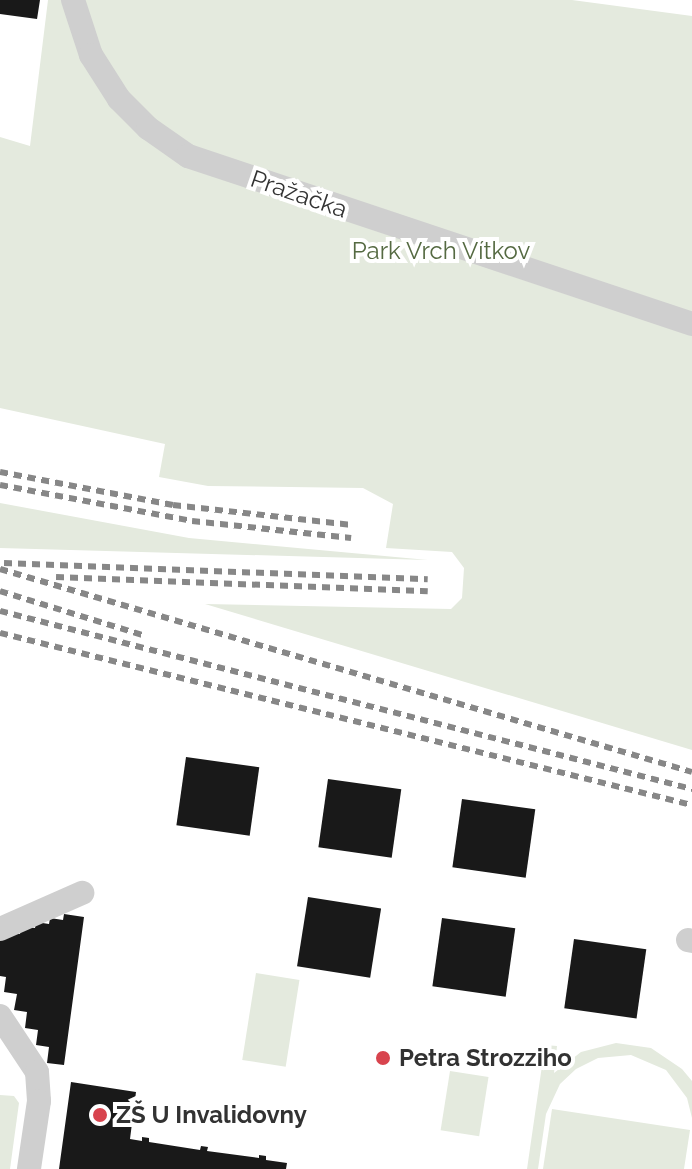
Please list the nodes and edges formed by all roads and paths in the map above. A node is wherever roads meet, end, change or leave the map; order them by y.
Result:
1 (73, 0) edge
2 (692, 324) edge
3 (82, 893) dead end
4 (0, 929) edge
5 (0, 1016) edge
6 (29, 1169) edge

1 - 2 street, Pražačka
3 - 4 street
5 - 6 street

